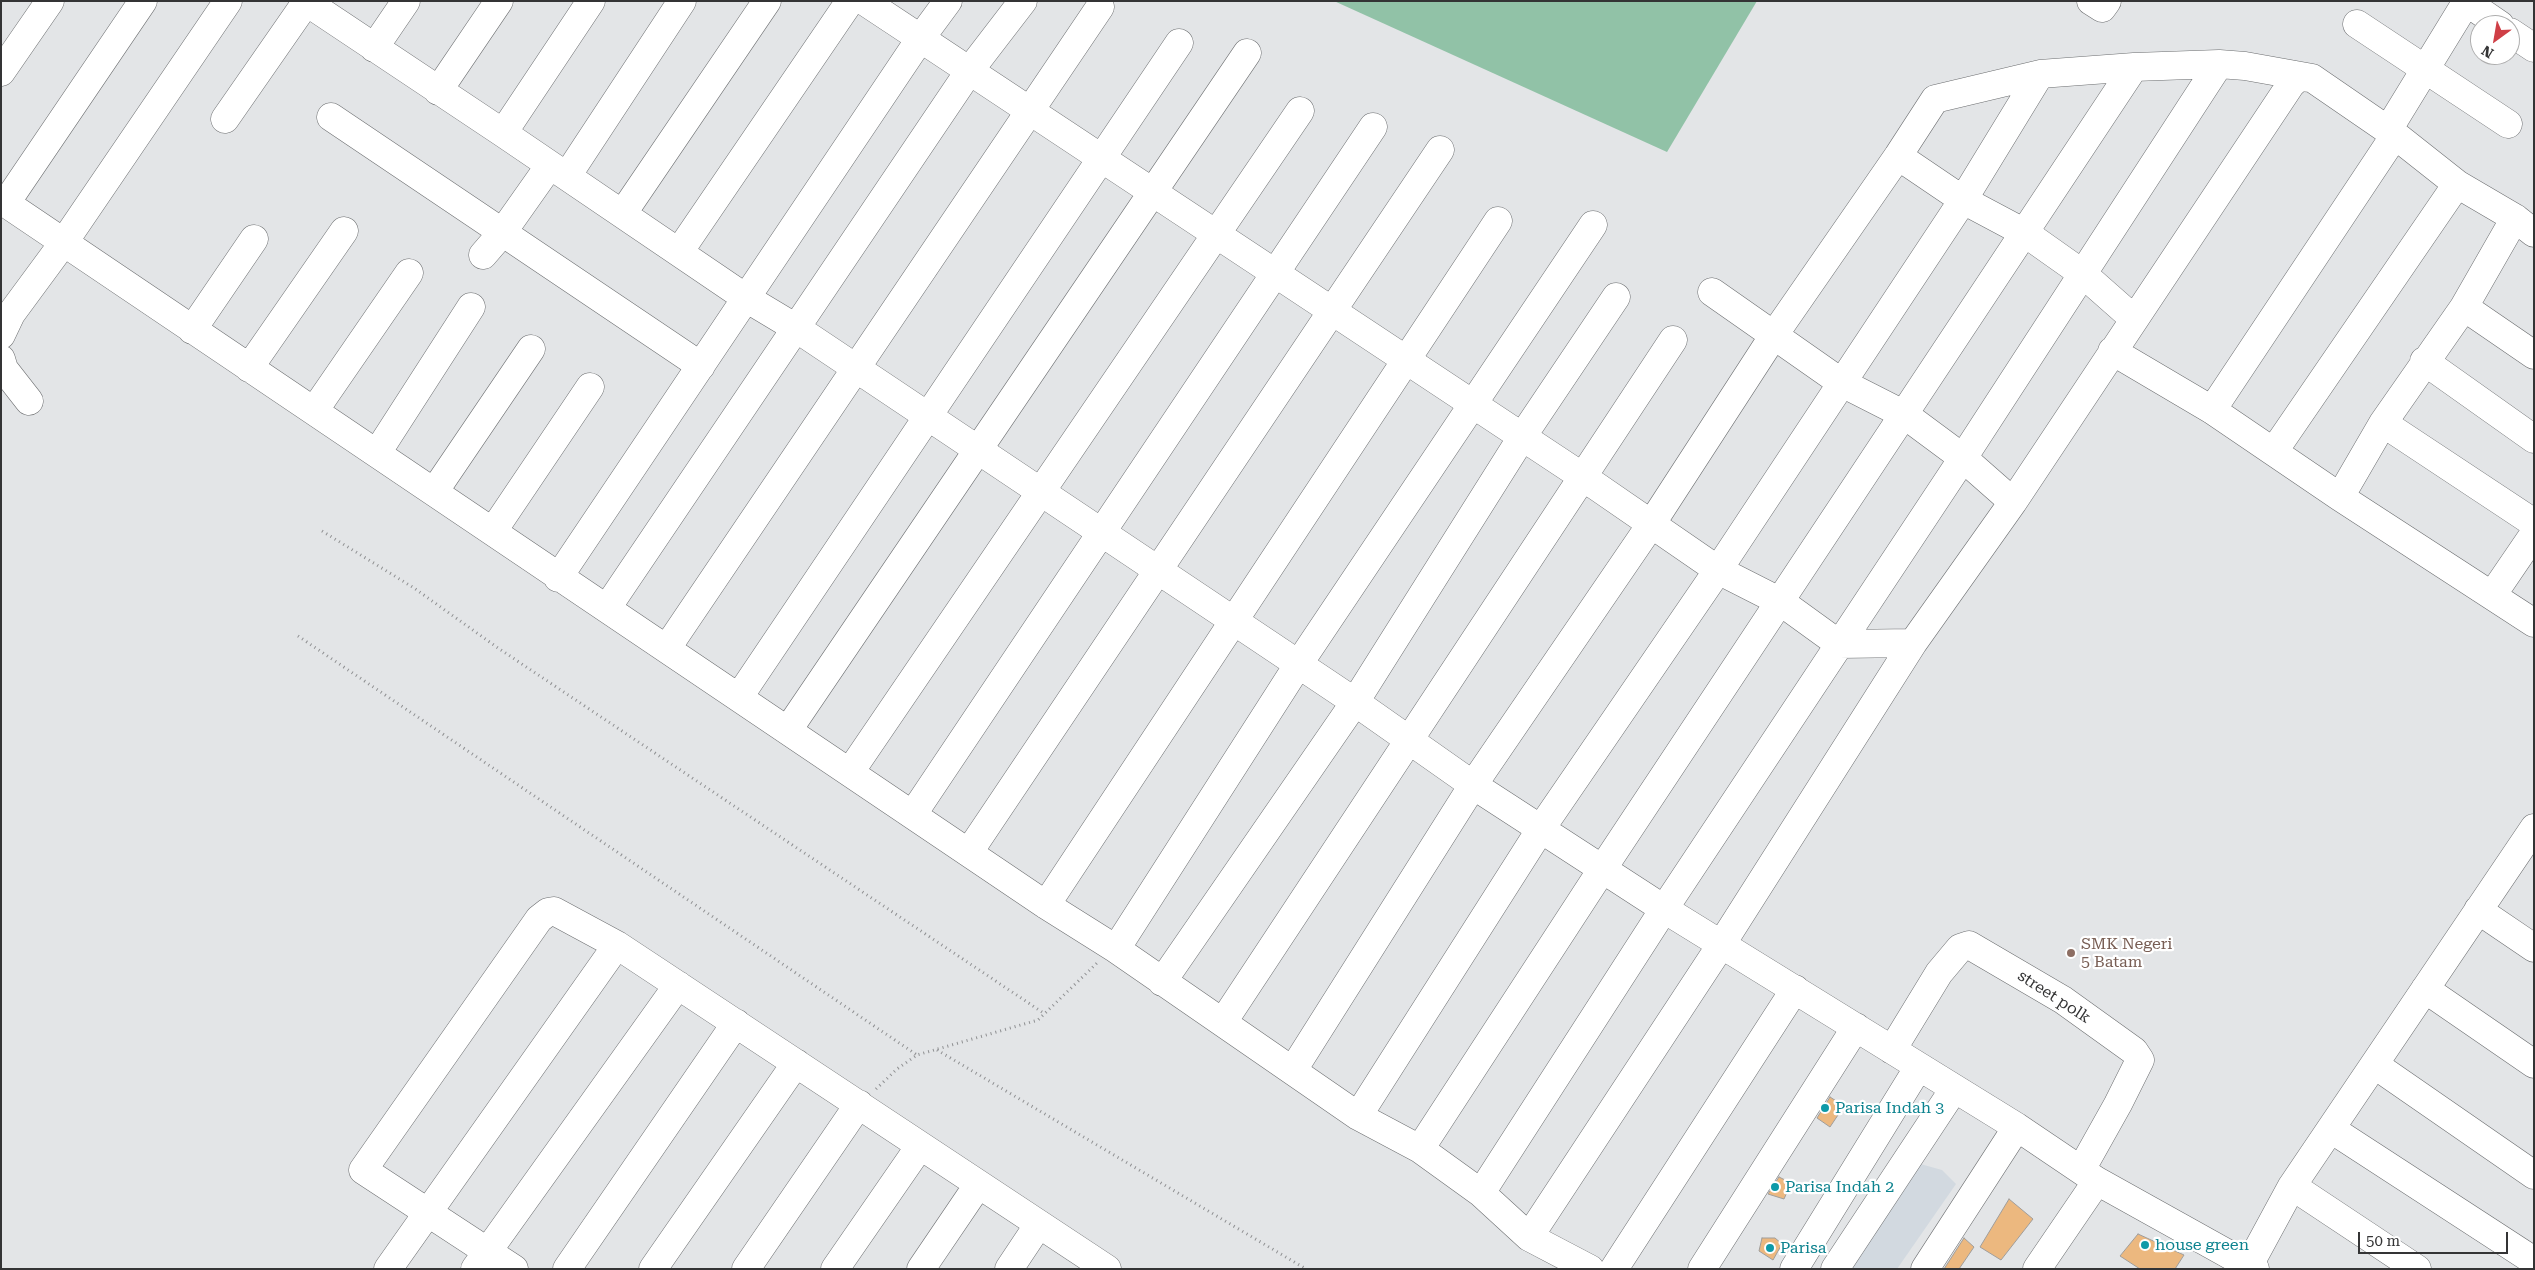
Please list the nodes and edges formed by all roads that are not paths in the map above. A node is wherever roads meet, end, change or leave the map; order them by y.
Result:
1 (50, 1) edge
2 (143, 1) edge
3 (228, 1) edge
4 (406, 1) edge
5 (499, 1) edge
6 (591, 1) edge
7 (682, 1) edge
8 (767, 1) edge
9 (850, 1) edge
10 (864, 1) edge
11 (948, 1) edge
12 (1022, 1) edge
13 (2092, 1) edge
14 (2107, 1) edge
15 (306, 2) edge
16 (2466, 2) edge
17 (1100, 7) dead end
18 (2485, 15) edge
19 (2357, 24) dead end
20 (920, 39) junction
21 (2520, 39) edge
22 (1180, 43) dead end
23 (374, 48) junction
24 (2534, 48) edge
25 (1247, 53) dead end
26 (2219, 64) junction
27 (2134, 67) junction
28 (970, 70) junction
29 (2425, 70) junction
30 (1, 72) edge
31 (2040, 74) junction
32 (2312, 78) junction
33 (438, 90) junction
34 (1030, 110) junction
35 (1300, 111) dead end
36 (332, 117) dead end
37 (225, 119) dead end
38 (2508, 124) dead end
39 (1372, 127) dead end
40 (503, 132) junction
41 (2392, 133) junction
42 (1440, 150) dead end
43 (1898, 156) junction
44 (1102, 157) junction
45 (559, 170) junction
46 (2457, 184) junction
47 (1153, 192) junction
48 (1963, 200) junction
49 (3, 202) edge
50 (623, 213) junction
51 (1498, 221) dead end
52 (1593, 225) dead end
53 (2529, 228) edge
54 (344, 231) dead end
55 (502, 233) junction
56 (2025, 233) junction
57 (1216, 234) junction
58 (254, 239) dead end
59 (64, 242) junction
60 (679, 252) junction
61 (483, 255) dead end
62 (1275, 272) junction
63 (409, 273) dead end
64 (2083, 274) junction
65 (1712, 292) dead end
66 (1616, 297) dead end
67 (746, 298) junction
68 (471, 307) dead end
69 (2464, 308) junction
70 (1333, 311) junction
71 (2134, 319) junction
72 (796, 328) junction
73 (192, 330) junction
74 (1, 335) edge
75 (1774, 335) junction
76 (1674, 340) dead end
77 (531, 349) dead end
78 (2112, 351) junction
79 (2534, 355) edge
80 (1, 359) edge
81 (1406, 361) junction
82 (2424, 361) junction
83 (701, 366) junction
84 (249, 368) junction
85 (856, 369) junction
86 (1842, 383) junction
87 (590, 386) dead end
88 (29, 401) dead end
89 (1472, 404) junction
90 (2212, 410) junction
91 (314, 411) junction
92 (1905, 415) junction
93 (928, 416) junction
94 (2383, 423) junction
95 (1522, 437) junction
96 (2534, 439) edge
97 (978, 450) junction
98 (2274, 451) junction
99 (377, 453) junction
100 (1964, 458) junction
101 (1583, 477) junction
102 (434, 492) junction
103 (1041, 492) junction
104 (2340, 497) junction
105 (2013, 502) junction
106 (1652, 523) junction
107 (2534, 524) edge
108 (493, 532) junction
109 (1102, 533) junction
110 (2534, 534) edge
111 (1158, 570) junction
112 (1718, 570) junction
113 (558, 578) junction
114 (2493, 594) junction
115 (1781, 602) junction
116 (607, 608) junction
117 (1233, 622) junction
118 (2534, 623) edge
119 (1913, 643) junction
120 (1839, 644) junction
121 (667, 648) junction
122 (1298, 665) junction
123 (738, 696) junction
124 (1355, 702) junction
125 (788, 730) junction
126 (1409, 742) junction
127 (850, 772) junction
128 (1473, 785) junction
129 (913, 814) junction
130 (1542, 827) junction
131 (2534, 828) edge
132 (969, 852) junction
133 (2525, 858) edge
134 (1603, 868) junction
135 (1046, 905) junction
136 (1664, 908) junction
137 (2478, 910) junction
138 (1721, 944) junction
139 (617, 945) junction
140 (2534, 948) edge
141 (1116, 949) junction
142 (1162, 982) junction
143 (678, 985) junction
144 (1795, 989) junction
145 (2425, 989) junction
146 (1223, 1022) junction
147 (736, 1024) junction
148 (1856, 1027) junction
149 (1892, 1050) junction
150 (796, 1063) junction
151 (2534, 1064) edge
152 (2375, 1065) junction
153 (1918, 1068) junction
154 (1293, 1070) junction
155 (1954, 1089) junction
156 (859, 1104) junction
157 (1358, 1116) junction
158 (2017, 1128) junction
159 (2331, 1128) junction
160 (920, 1146) junction
161 (1420, 1149) junction
162 (2534, 1175) edge
163 (2089, 1176) junction
164 (978, 1185) junction
165 (2292, 1186) junction
166 (1481, 1193) junction
167 (429, 1212) junction
168 (1039, 1224) junction
169 (1529, 1237) junction
170 (481, 1260) edge
171 (2534, 1261) edge
172 (2250, 1268) edge
173 (388, 1269) edge
174 (514, 1269) edge
175 (566, 1269) edge
176 (654, 1269) edge
177 (746, 1269) edge
178 (836, 1269) edge
179 (921, 1269) edge
180 (1009, 1269) edge
181 (1107, 1269) edge
182 (1590, 1269) edge
183 (1614, 1269) edge
184 (1702, 1269) edge
185 (1794, 1269) edge
186 (1835, 1269) edge
187 (1924, 1269) edge
188 (2037, 1269) edge
189 (2417, 1269) edge

1 - 30 street
2 - 49 street
3 - 59 street
4 - 23 street
5 - 33 street
6 - 40 street
7 - 45 street
8 - 50 street
9 - 60 street
10 - 20 street
11 - 20 street
12 - 28 street
13 - 14 street
15 - 23 street
15 - 37 street
16 - 18 street
16 - 29 street
17 - 34 street
19 - 29 street
20 - 28 street
20 - 67 street
21 - 24 street
22 - 44 street
23 - 33 street
25 - 47 street
26 - 27 street
26 - 32 street
26 - 64 street
27 - 31 street
27 - 56 street
28 - 34 street
28 - 72 street
29 - 38 street
29 - 41 street
31 - 43 street
31 - 48 street
32 - 41 street
32 - 71 street
33 - 40 street
34 - 44 street
34 - 85 street
35 - 57 street
36 - 55 street
39 - 62 street
40 - 45 street
41 - 46 street
41 - 90 street
42 - 70 street
43 - 48 street
43 - 75 street
44 - 47 street
44 - 93 street
45 - 50 street
45 - 55 street
46 - 53 street
46 - 98 street
47 - 57 street
47 - 97 street
48 - 56 street
48 - 86 street
49 - 59 street
50 - 60 street
51 - 81 street
52 - 89 street
53 - 69 street
54 - 84 street
55 - 61 street
55 - 83 street
56 - 64 street
56 - 92 street
57 - 62 street
57 - 103 street
58 - 73 street
59 - 73 street
59 - 74 street
60 - 67 street
62 - 70 street
62 - 109 street
63 - 91 street
64 - 71 street
64 - 100 street
65 - 75 street
66 - 95 street
67 - 72 street
67 - 83 street
68 - 99 street
69 - 79 street
69 - 82 street
70 - 81 street
70 - 111 street
71 - 78 street
72 - 85 street
72 - 116 street
73 - 84 street
75 - 86 street
75 - 106 street
76 - 101 street
77 - 102 street
78 - 90 street
78 - 105 street
80 - 88 street
81 - 89 street
81 - 117 street
82 - 94 street
82 - 96 street
83 - 113 street
84 - 91 street
85 - 93 street
85 - 121 street
86 - 92 street
86 - 112 street
87 - 108 street
89 - 95 street
89 - 122 street
90 - 98 street
91 - 99 street
92 - 100 street
92 - 115 street
93 - 97 street
93 - 123 street
94 - 104 street
94 - 107 street
95 - 101 street
95 - 124 street
97 - 103 street
97 - 125 street
98 - 104 street
99 - 102 street
100 - 105 street
100 - 120 street
101 - 106 street
101 - 126 street
102 - 108 street
103 - 109 street
103 - 127 street
104 - 114 street
105 - 119 street
106 - 112 street
106 - 128 street
108 - 113 street
109 - 111 street
109 - 129 street
110 - 114 street
111 - 117 street
111 - 132 street
112 - 115 street
112 - 130 street
113 - 116 street
114 - 118 street
115 - 120 street
115 - 134 street
116 - 121 street
117 - 122 street
117 - 135 street
119 - 120 street
119 - 138 street
120 - 136 street
121 - 123 street
122 - 124 street
122 - 141 street
123 - 125 street
124 - 126 street
124 - 142 street
125 - 127 street
126 - 128 street
126 - 146 street
127 - 129 street
128 - 130 street
128 - 154 street
129 - 132 street
130 - 134 street
130 - 157 street
131 - 133 street
132 - 135 street
133 - 137 street
134 - 136 street
134 - 161 street
135 - 141 street
136 - 138 street
136 - 166 street
137 - 140 street
137 - 145 street
138 - 144 street
138 - 169 street
139 - 143 street
139 - 167 street
139 - 167 street
141 - 142 street
142 - 146 street
143 - 147 street
143 - 170 street
144 - 148 street
144 - 183 street
145 - 151 street
145 - 152 street
146 - 154 street
147 - 150 street
147 - 175 street
148 - 149 street
148 - 184 street
149 - 153 street
149 - 163 street, street polk
150 - 156 street
150 - 176 street
152 - 159 street
152 - 162 street
153 - 155 street
153 - 185 street
154 - 157 street
155 - 158 street
155 - 186 street
156 - 160 street
156 - 177 street
157 - 161 street
158 - 163 street
158 - 187 street
159 - 165 street
159 - 171 street
160 - 164 street
160 - 178 street
161 - 166 street
163 - 172 street
163 - 188 street
164 - 168 street
164 - 179 street
165 - 172 street
165 - 189 street
166 - 169 street
167 - 170 street
167 - 173 street
168 - 180 street
168 - 181 street
169 - 182 street
170 - 174 street

